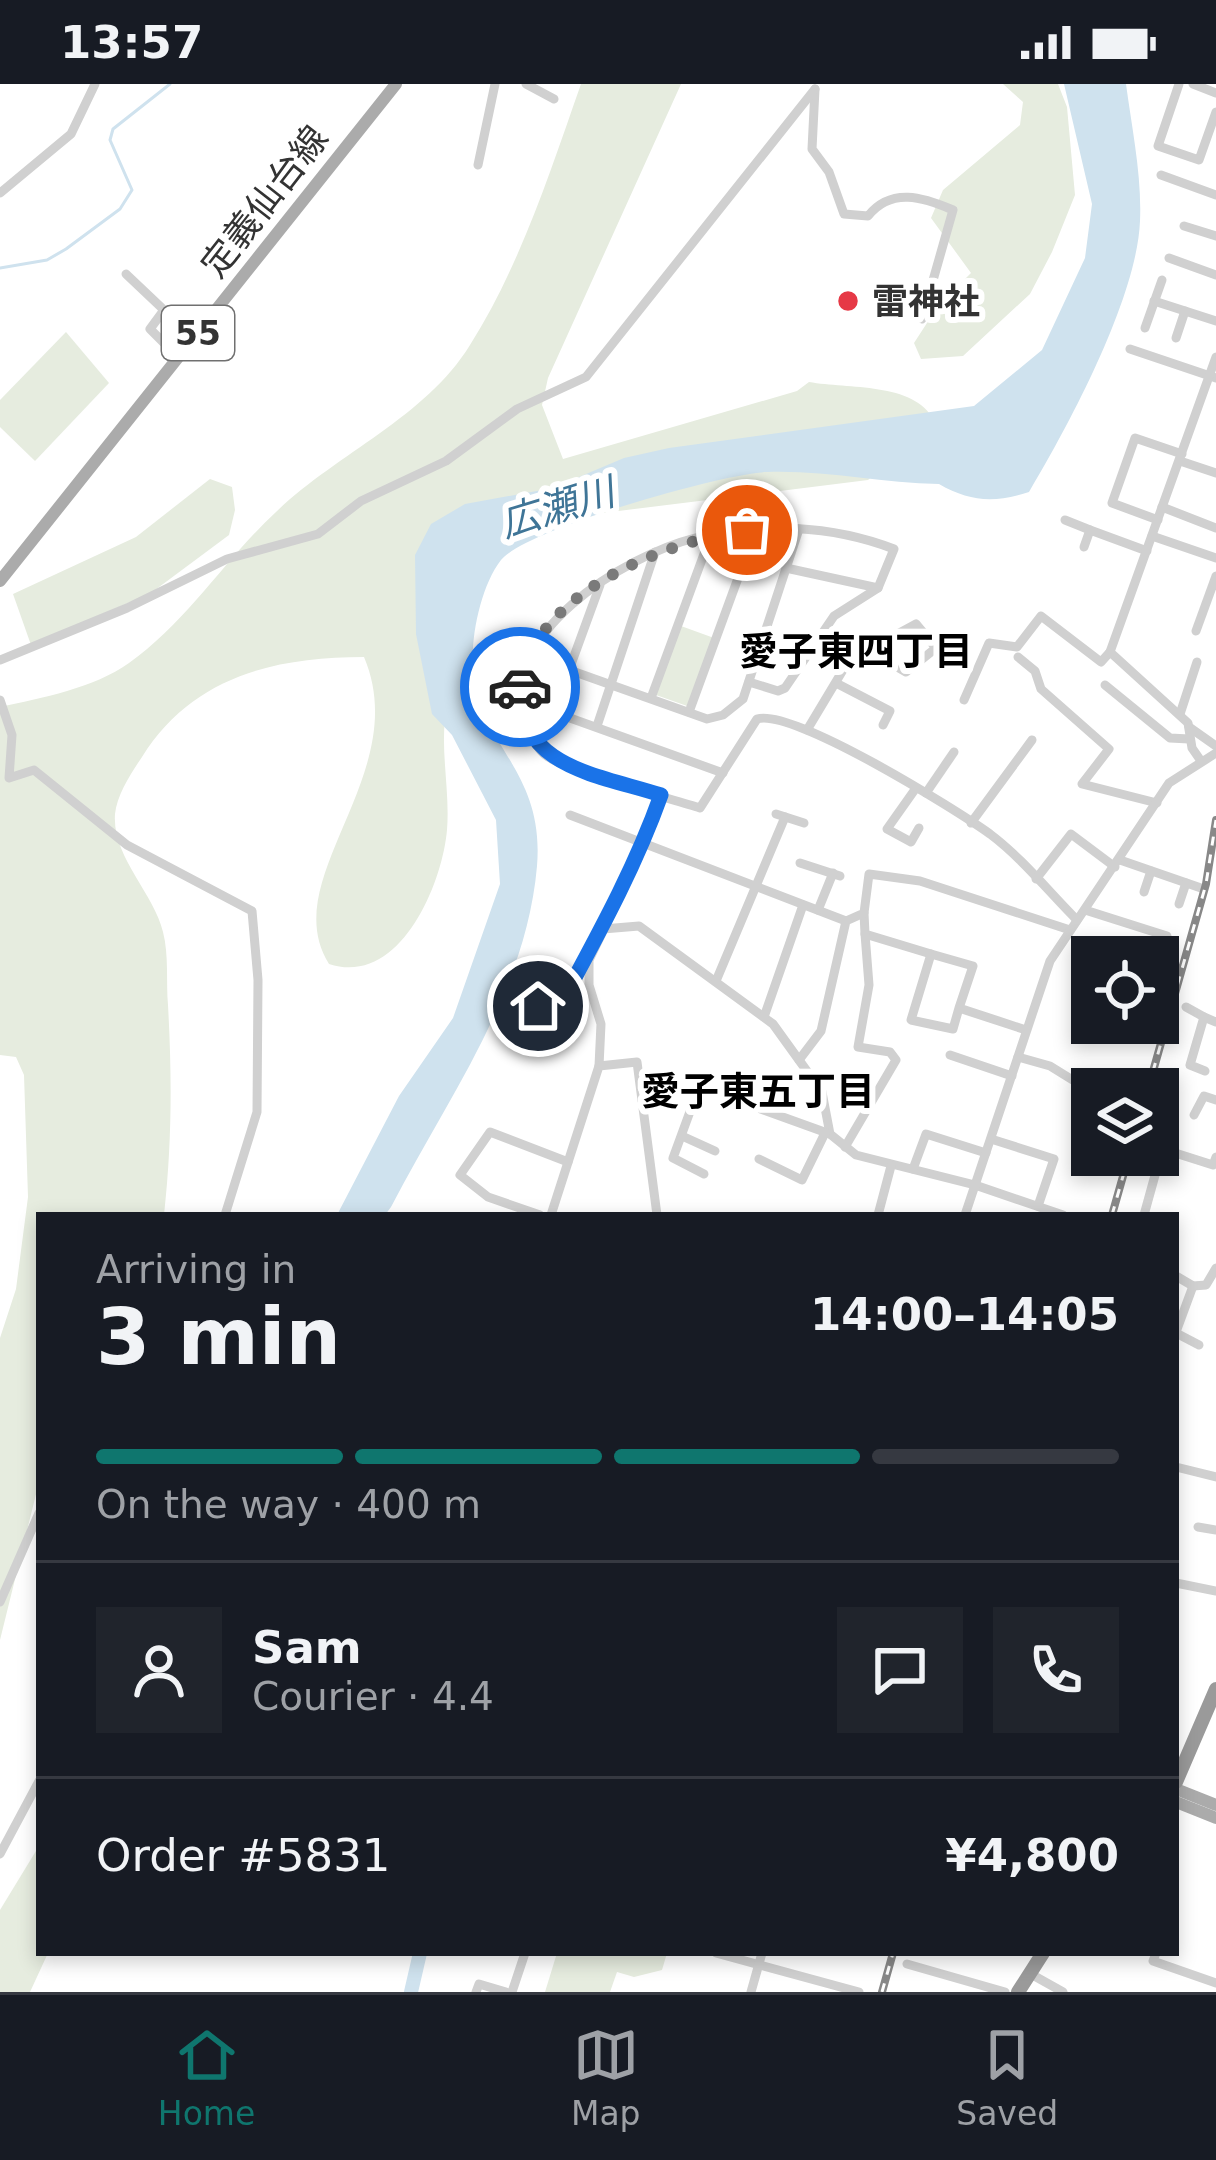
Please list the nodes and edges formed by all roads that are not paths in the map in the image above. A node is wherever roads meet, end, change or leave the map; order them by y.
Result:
1 (95, 84) edge
2 (395, 84) edge
3 (495, 84) edge
4 (526, 84) edge
5 (1179, 84) edge
6 (1193, 84) edge
7 (816, 86) edge
8 (1216, 93) edge
9 (554, 99) dead end
10 (1216, 112) edge
11 (478, 165) dead end
12 (1160, 175) dead end
13 (0, 193) edge
14 (1216, 194) edge
15 (1184, 226) dead end
16 (1216, 236) edge
17 (1169, 258) dead end
18 (126, 274) dead end
19 (1216, 275) edge
20 (1162, 280) dead end
21 (1154, 301) junction
22 (1185, 311) junction
23 (922, 319) dead end
24 (1216, 321) edge
25 (1145, 328) dead end
26 (1176, 338) dead end
27 (1130, 349) dead end
28 (1216, 357) edge
29 (178, 358) junction
30 (1213, 377) edge
31 (1181, 457) junction
32 (1216, 473) edge
33 (1162, 507) junction
34 (1066, 520) dead end
35 (1158, 520) junction
36 (1216, 528) edge
37 (756, 529) junction
38 (799, 529) junction
39 (1090, 530) junction
40 (712, 535) junction
41 (1152, 536) junction
42 (1084, 548) dead end
43 (1147, 551) junction
44 (655, 552) junction
45 (1216, 558) edge
46 (786, 568) junction
47 (1216, 576) edge
48 (0, 581) edge
49 (601, 582) junction
50 (878, 588) junction
51 (1196, 631) dead end
52 (868, 650) junction
53 (1017, 652) junction
54 (1110, 652) junction
55 (530, 656) junction
56 (0, 660) edge
57 (1197, 662) dead end
58 (569, 670) junction
59 (1015, 674) dead end
60 (749, 682) junction
61 (611, 683) junction
62 (836, 683) junction
63 (1105, 685) dead end
64 (651, 698) junction
65 (0, 700) edge
66 (520, 700) junction
67 (964, 700) dead end
68 (689, 712) junction
69 (1180, 714) junction
70 (883, 725) dead end
71 (597, 726) junction
72 (807, 730) junction
73 (1189, 733) junction
74 (1032, 740) dead end
75 (1216, 750) edge
76 (954, 752) dead end
77 (1201, 761) junction
78 (723, 772) junction
79 (921, 790) junction
80 (661, 795) junction
81 (1157, 803) junction
82 (570, 815) dead end
83 (804, 823) dead end
84 (971, 823) junction
85 (919, 828) dead end
86 (644, 842) junction
87 (800, 863) dead end
88 (1118, 864) junction
89 (1151, 871) junction
90 (1036, 880) junction
91 (1186, 883) junction
92 (1201, 888) dead end
93 (754, 890) junction
94 (1144, 892) dead end
95 (1179, 904) dead end
96 (803, 905) junction
97 (818, 910) junction
98 (1085, 910) junction
99 (864, 913) junction
100 (847, 921) junction
101 (1073, 924) junction
102 (603, 929) junction
103 (866, 934) junction
104 (1167, 936) dead end
105 (931, 954) junction
106 (589, 960) junction
107 (716, 980) junction
108 (1186, 1007) dead end
109 (959, 1008) junction
110 (534, 1013) dead end
111 (764, 1017) junction
112 (1204, 1017) junction
113 (1216, 1022) edge
114 (1026, 1030) junction
115 (950, 1055) dead end
116 (1018, 1057) junction
117 (799, 1060) junction
118 (599, 1066) junction
119 (1205, 1071) dead end
120 (1012, 1076) junction
121 (1071, 1079) edge
122 (680, 1080) dead end
123 (699, 1087) junction
124 (1216, 1100) edge
125 (1194, 1115) dead end
126 (828, 1133) junction
127 (682, 1136) junction
128 (992, 1138) junction
129 (845, 1147) junction
130 (715, 1151) dead end
131 (1179, 1152) edge
132 (986, 1153) junction
133 (759, 1159) dead end
134 (568, 1162) junction
135 (1215, 1163) edge
136 (891, 1166) junction
137 (914, 1169) junction
138 (704, 1174) dead end
139 (1155, 1176) edge
140 (975, 1185) junction
141 (1038, 1206) junction
142 (226, 1212) edge
143 (531, 1212) edge
144 (551, 1212) edge
145 (657, 1212) edge
146 (879, 1212) edge
147 (966, 1212) edge
148 (1055, 1212) edge
149 (1145, 1212) edge
150 (1216, 1268) edge
151 (1179, 1278) edge
152 (1192, 1286) junction
153 (1179, 1323) edge
154 (1179, 1334) edge
155 (1199, 1345) dead end
156 (1179, 1468) edge
157 (1216, 1477) edge
158 (1208, 1515) dead end
159 (36, 1520) edge
160 (1206, 1528) edge
161 (1179, 1584) edge
162 (1216, 1591) edge
163 (0, 1602) edge
164 (1216, 1689) edge
165 (1179, 1781) edge
166 (1179, 1787) edge
167 (1179, 1803) edge
168 (33, 1805) edge
169 (1216, 1805) edge
170 (1216, 1818) edge
171 (0, 1854) edge
172 (524, 1956) edge
173 (725, 1956) edge
174 (761, 1956) edge
175 (1155, 1956) edge
176 (1033, 1960) edge
177 (907, 1964) dead end
178 (759, 1967) junction
179 (1216, 1984) edge
180 (476, 1992) edge
181 (509, 1992) edge
182 (751, 1992) edge
183 (860, 1992) edge
184 (1005, 1992) edge
185 (1018, 1992) edge
186 (1063, 1992) edge

1 - 13 street
2 - 29 main road, 定義仙台線 / 55
3 - 11 street
4 - 9 street
5 - 10 street
6 - 8 street
7 - 23 street
7 - 56 street
12 - 14 street
15 - 16 street
17 - 19 street
18 - 29 street
20 - 21 street
21 - 22 street
21 - 25 street
22 - 24 street
22 - 26 street
27 - 30 street
28 - 30 street
29 - 48 main road, 定義仙台線 / 55
30 - 31 street
31 - 32 street
31 - 33 street
31 - 35 street
33 - 35 street
33 - 36 street
34 - 39 street
35 - 41 street
37 - 38 street
37 - 40 street
37 - 68 street
38 - 46 street
38 - 50 street
39 - 42 street
39 - 43 street
40 - 44 street
40 - 64 street
41 - 43 street
41 - 45 street
43 - 54 street
44 - 49 street
44 - 61 street
46 - 50 street
46 - 60 street
47 - 51 street
49 - 55 street
49 - 58 street
50 - 60 street
52 - 52 street
52 - 62 street
53 - 54 street
53 - 59 street
53 - 67 street
53 - 81 street
54 - 69 street
55 - 58 street
55 - 66 street
57 - 69 street
58 - 61 street
60 - 68 street
61 - 64 street
61 - 71 street
62 - 70 street
62 - 72 street
63 - 73 street
64 - 68 street
65 - 142 street
66 - 71 street
66 - 80 street
69 - 73 street
71 - 78 street
72 - 78 street
72 - 79 street
73 - 75 street
73 - 77 street
74 - 84 street
75 - 77 street
76 - 79 street
77 - 81 street
78 - 80 street
79 - 84 street
79 - 85 street
80 - 86 street
81 - 88 street
82 - 86 street
83 - 93 street
84 - 90 street
86 - 93 street
86 - 102 street
87 - 97 street
88 - 89 street
88 - 90 street
88 - 98 street
89 - 91 street
89 - 94 street
90 - 101 street
91 - 92 street
91 - 95 street
93 - 96 street
93 - 107 street
96 - 97 street
96 - 111 street
97 - 100 street
98 - 101 street
98 - 104 street
99 - 100 street
99 - 101 street
99 - 103 street
100 - 117 street
101 - 114 street
102 - 106 street
102 - 107 street
103 - 105 street
103 - 129 street
105 - 109 street
105 - 109 street
106 - 110 street
106 - 118 street
107 - 111 street
108 - 112 street
109 - 114 street
111 - 117 street
112 - 113 street
112 - 119 street
114 - 116 street
115 - 120 street
116 - 120 street
116 - 121 street
117 - 126 street
118 - 134 street
118 - 145 street
120 - 128 street
122 - 123 street
123 - 126 street
123 - 127 street
124 - 125 street
126 - 129 street
126 - 133 street
127 - 130 street
127 - 138 street
128 - 132 street
128 - 141 street
129 - 136 street
131 - 135 street
132 - 137 street
132 - 140 street
134 - 143 street
134 - 144 street
136 - 137 street
136 - 146 street
137 - 140 street
139 - 149 street
140 - 141 street
140 - 147 street
141 - 148 street
150 - 152 street
151 - 152 street
152 - 153 street
154 - 155 street
156 - 157 street
158 - 160 street
159 - 163 street
161 - 162 street
164 - 165 highway
166 - 169 main road
167 - 170 main road
168 - 171 street
172 - 181 street
173 - 178 street
174 - 178 street
175 - 179 street
176 - 185 highway
176 - 186 street
177 - 184 street
178 - 182 street
178 - 183 street
180 - 181 street

